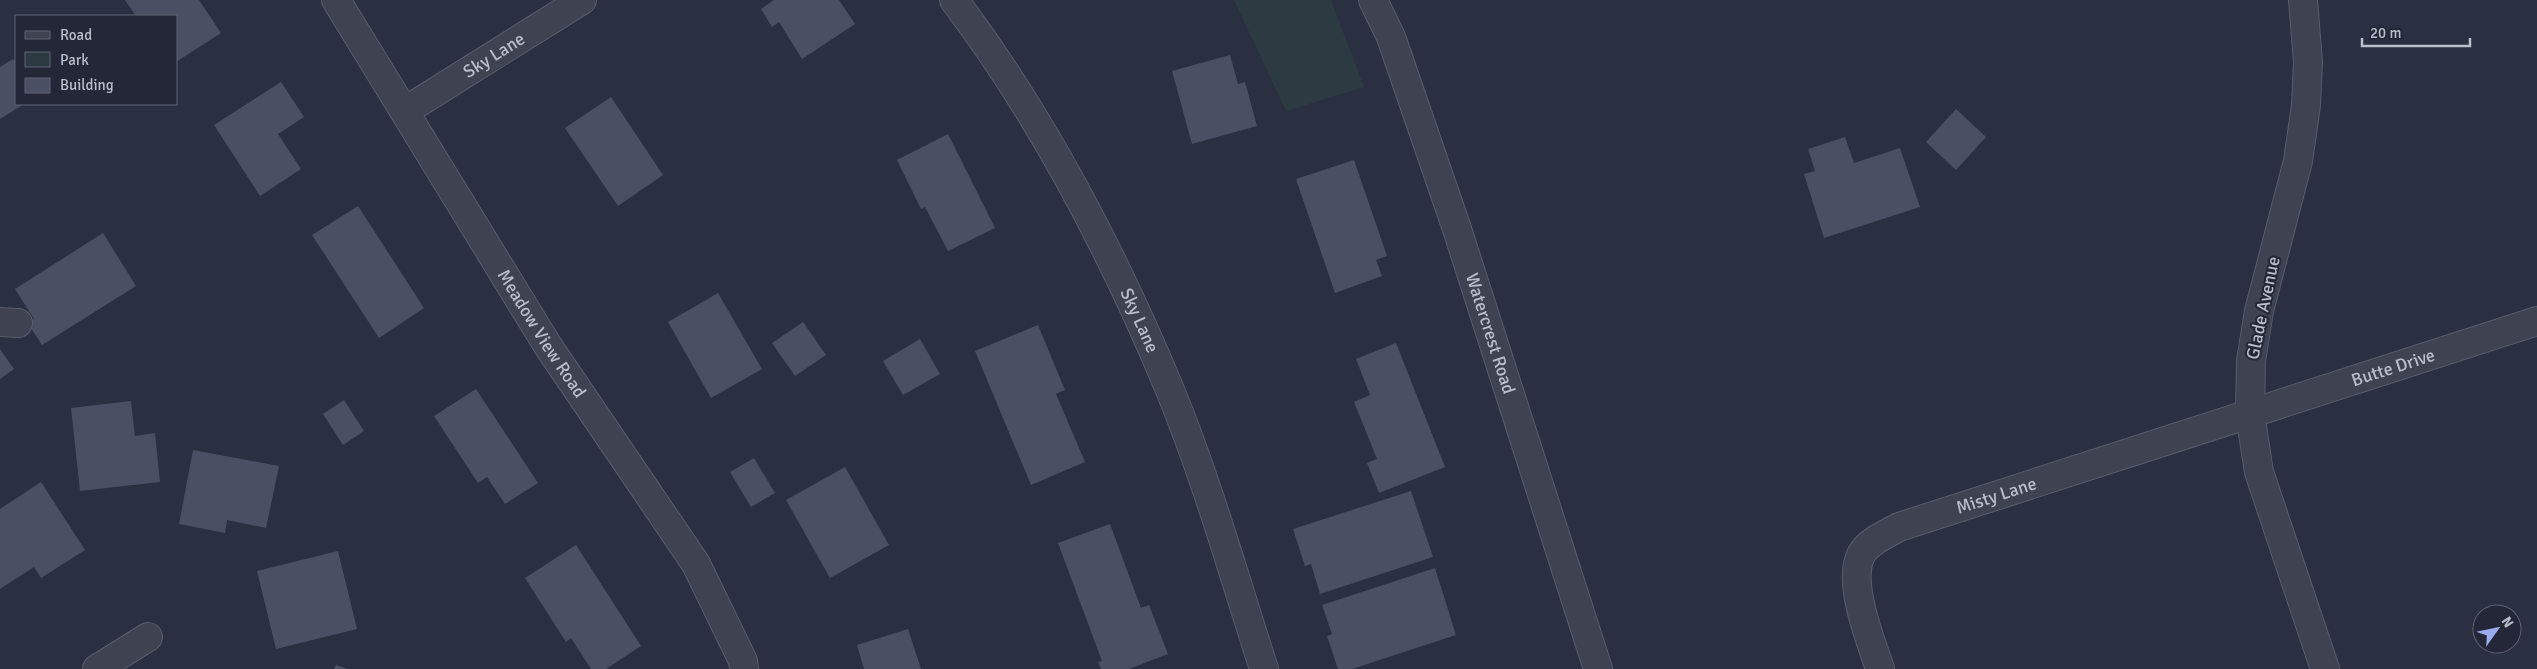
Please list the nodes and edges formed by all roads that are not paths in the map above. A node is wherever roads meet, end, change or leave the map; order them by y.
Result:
1 (336, 0) edge
2 (582, 0) edge
3 (954, 0) edge
4 (1373, 0) edge
5 (2303, 0) edge
6 (405, 111) junction
7 (2537, 321) edge
8 (2250, 414) junction
9 (148, 636) dead end
10 (97, 669) edge
11 (744, 669) edge
12 (1264, 669) edge
13 (1598, 669) edge
14 (1880, 669) edge
15 (2325, 669) edge

1 - 6 street, Meadow View Road
2 - 6 street, Sky Lane
3 - 12 street, Sky Lane
4 - 13 street, Watercrest Road
5 - 8 street, Glade Avenue
6 - 11 street, Meadow View Road
7 - 8 street, Butte Drive
8 - 14 street, Misty Lane
8 - 15 street, Glade Avenue
9 - 10 street

